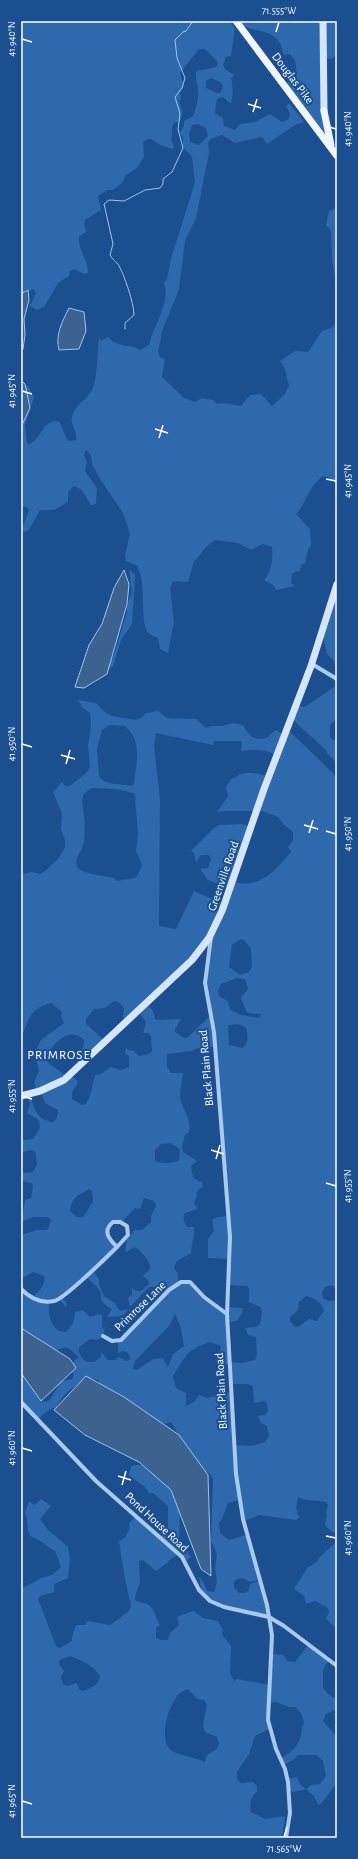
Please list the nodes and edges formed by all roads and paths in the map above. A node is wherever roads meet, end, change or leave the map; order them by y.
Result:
1 (236, 21) edge
2 (323, 21) edge
3 (324, 111) junction
4 (327, 125) junction
5 (318, 129) junction
6 (332, 147) junction
7 (337, 156) edge
8 (337, 584) edge
9 (312, 664) junction
10 (337, 679) edge
11 (211, 936) junction
12 (21, 1096) edge
13 (117, 1247) junction
14 (21, 1289) edge
15 (227, 1314) junction
16 (103, 1336) dead end
17 (21, 1402) edge
18 (269, 1617) junction
19 (337, 1666) edge
20 (286, 1838) edge

1 - 5 main road, Douglas Pike
2 - 3 main road
3 - 4 main road
3 - 5 main road
4 - 5 main road
4 - 6 main road
5 - 6 main road, Douglas Pike
6 - 7 main road
8 - 9 main road, Greenville Road
9 - 10 street
9 - 11 main road, Greenville Road
11 - 12 main road, Greenville Road
11 - 15 street, Black Plain Road
13 - 13 street
13 - 14 street
15 - 16 street, Primrose Lane
15 - 18 street, Black Plain Road
17 - 18 street, Pond House Road
18 - 19 street, Pond House Road
18 - 20 street, Black Plain Road

